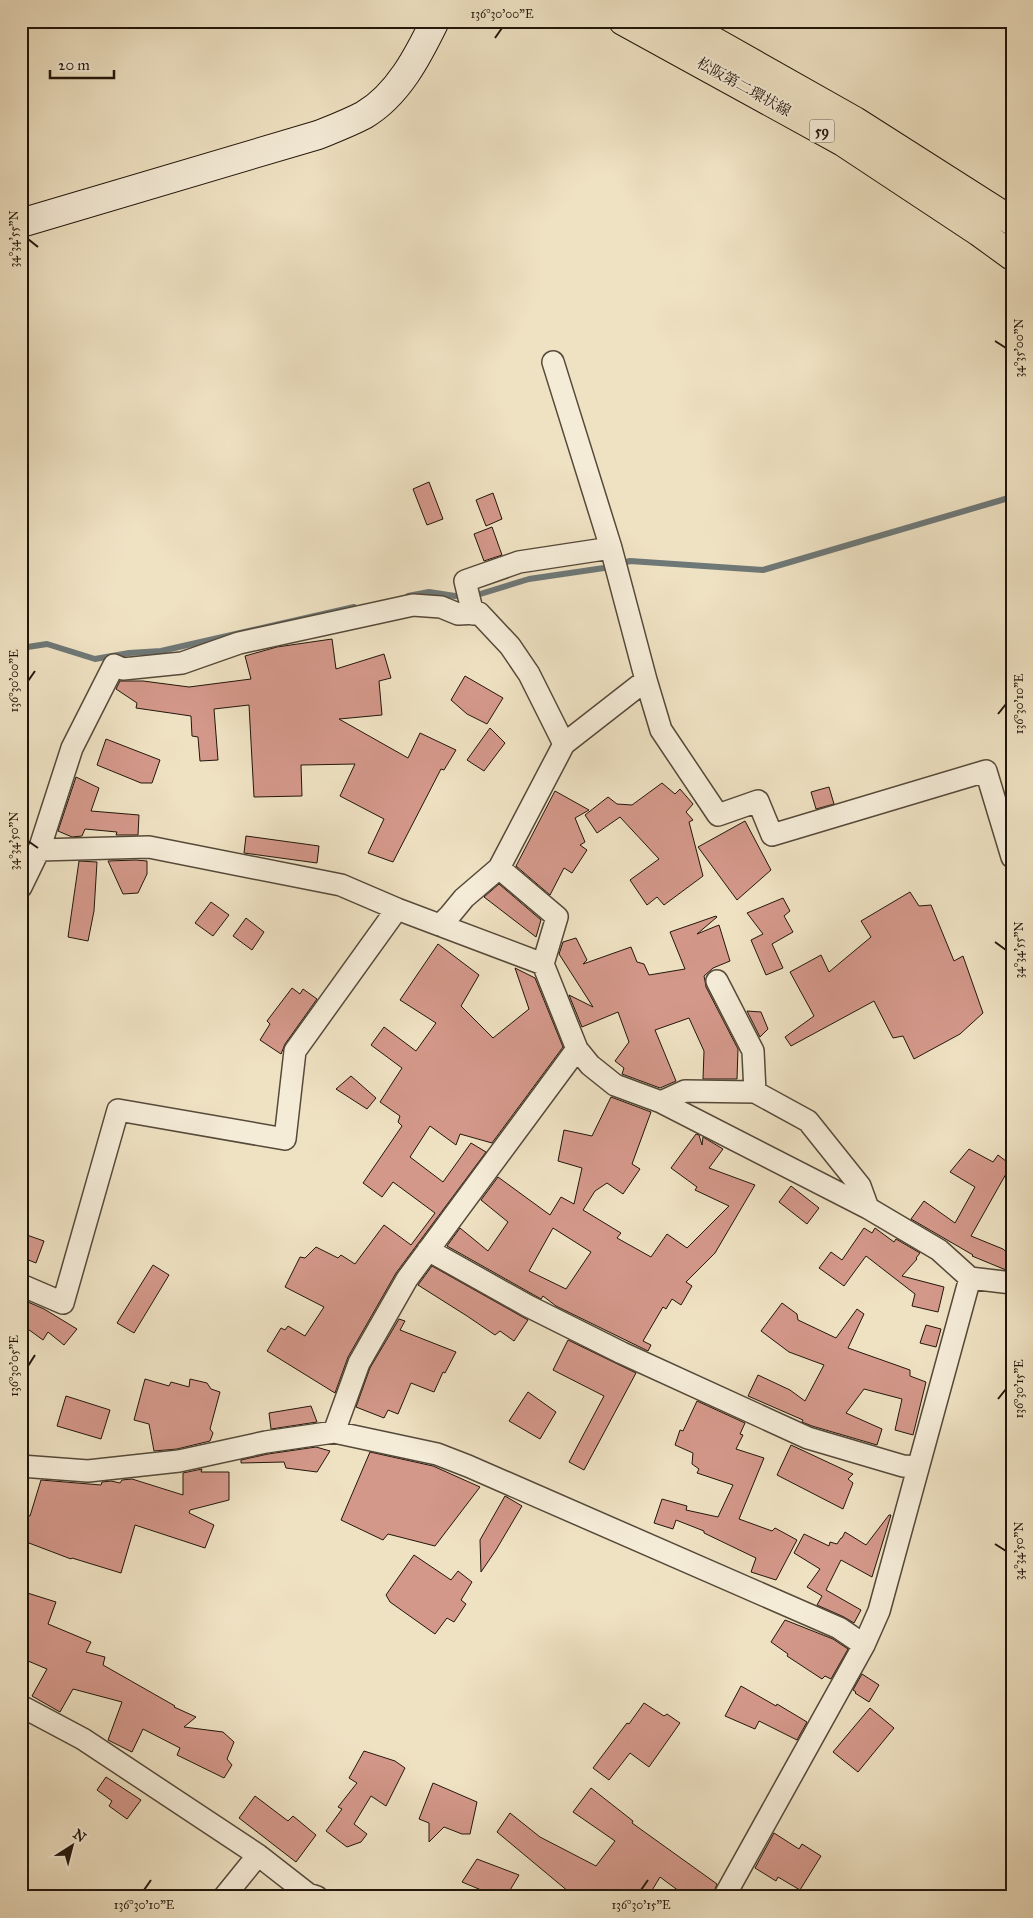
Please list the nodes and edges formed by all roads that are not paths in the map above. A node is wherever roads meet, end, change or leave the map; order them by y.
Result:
1 (435, 21) edge
2 (623, 21) edge
3 (678, 21) edge
4 (1012, 221) edge
5 (21, 223) edge
6 (1012, 256) edge
7 (554, 362) dead end
8 (612, 550) junction
9 (472, 611) junction
10 (646, 680) junction
11 (564, 744) junction
12 (39, 850) junction
13 (1012, 857) edge
14 (21, 865) edge
15 (499, 868) junction
16 (21, 887) edge
17 (397, 909) junction
18 (440, 925) junction
19 (543, 964) junction
20 (717, 981) dead end
21 (577, 1049) junction
22 (754, 1092) junction
23 (661, 1102) junction
24 (868, 1208) junction
25 (428, 1250) junction
26 (970, 1278) junction
27 (1012, 1283) edge
28 (21, 1285) edge
29 (334, 1432) junction
30 (21, 1466) edge
31 (918, 1467) junction
32 (864, 1645) junction
33 (21, 1706) edge
34 (258, 1855) junction
35 (224, 1897) edge
36 (316, 1897) edge
37 (724, 1897) edge

1 - 5 street
2 - 6 main road, 松阪第二環状線 / 59
3 - 4 main road, 松阪第二環状線 / 59
7 - 8 street
8 - 9 street
8 - 10 street
9 - 11 street
9 - 12 street
10 - 11 street
10 - 13 street
11 - 15 street
12 - 14 street
12 - 16 street
12 - 17 street
15 - 18 street
15 - 19 street
17 - 18 street
17 - 28 street
18 - 19 street
19 - 21 street
20 - 22 street
21 - 23 street
21 - 25 street
22 - 23 street
22 - 24 street
23 - 24 street
24 - 26 street
25 - 29 street
25 - 31 street
26 - 27 street
26 - 31 street
29 - 30 street
29 - 32 street
31 - 32 street
32 - 37 street
33 - 34 street
34 - 35 street
34 - 36 street

